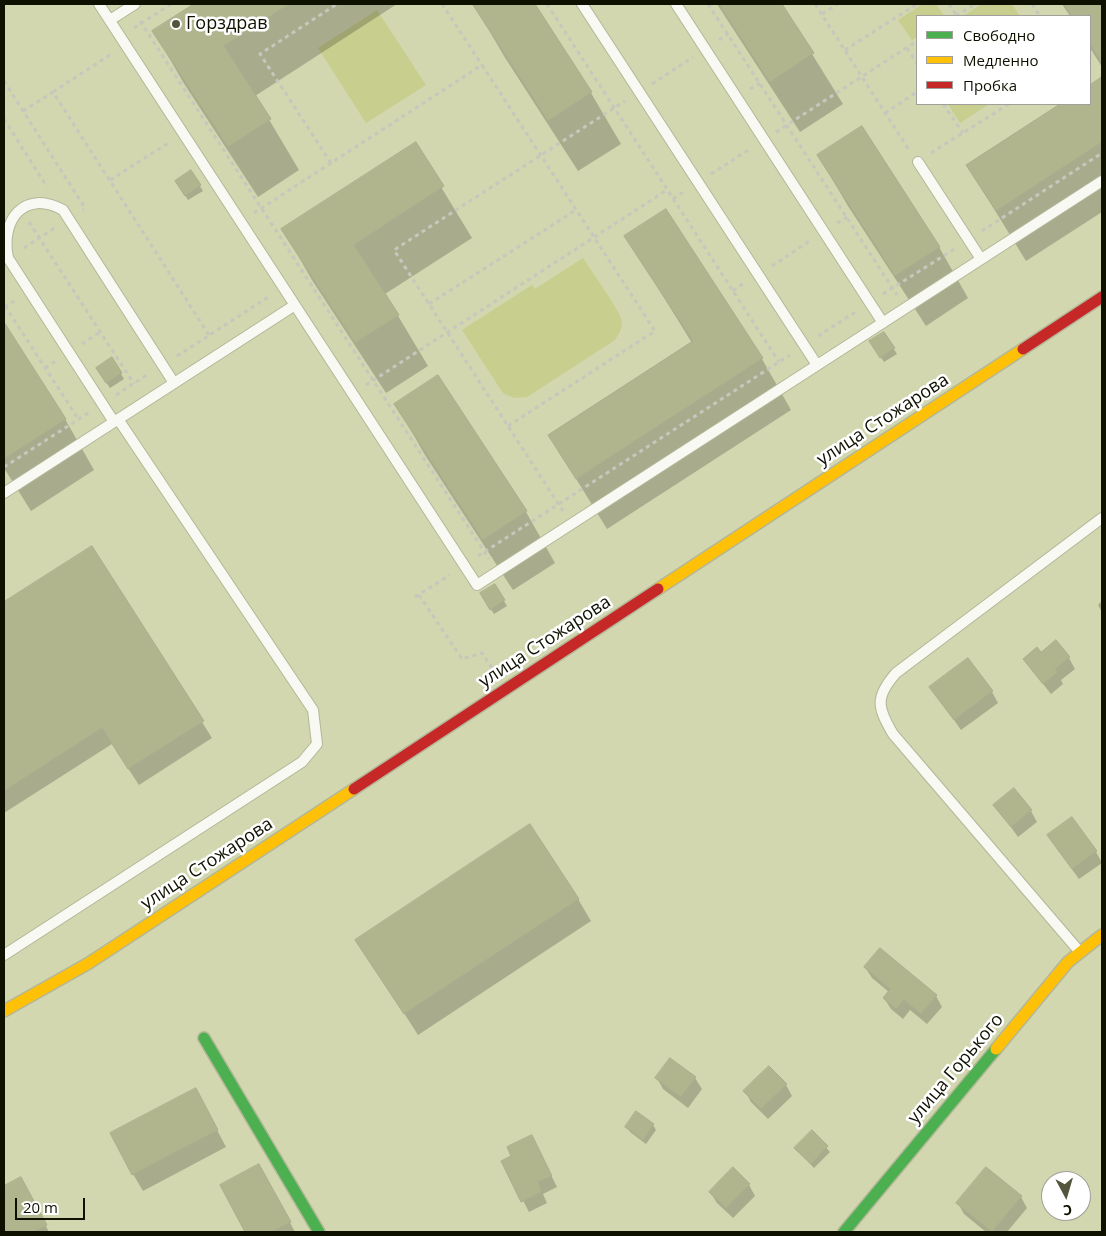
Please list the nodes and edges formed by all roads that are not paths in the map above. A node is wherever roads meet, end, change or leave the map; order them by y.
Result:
1 (99, 4) edge
2 (582, 4) edge
3 (676, 4) edge
4 (133, 5) edge
5 (110, 20) junction
6 (918, 162) road end
7 (1102, 181) edge
8 (981, 259) junction
9 (1102, 297) edge
10 (295, 305) junction
11 (883, 323) junction
12 (817, 365) junction
13 (174, 383) junction
14 (116, 420) junction
15 (4, 493) edge
16 (1102, 518) edge
17 (1102, 935) edge
18 (1079, 952) junction
19 (4, 955) edge
20 (4, 1011) edge
21 (204, 1038) dead end
22 (319, 1232) edge
23 (844, 1232) edge

1 - 5 lane
2 - 12 lane
3 - 11 lane
4 - 5 lane
5 - 10 lane
6 - 8 lane
7 - 8 lane
8 - 11 lane
9 - 20 street, улица Стожарова
10 - 12 lane
10 - 13 lane
11 - 12 lane
13 - 14 lane
13 - 14 lane
14 - 15 lane
14 - 19 lane
16 - 18 lane
17 - 18 street, улица Горького
18 - 23 street, улица Горького
21 - 22 street

